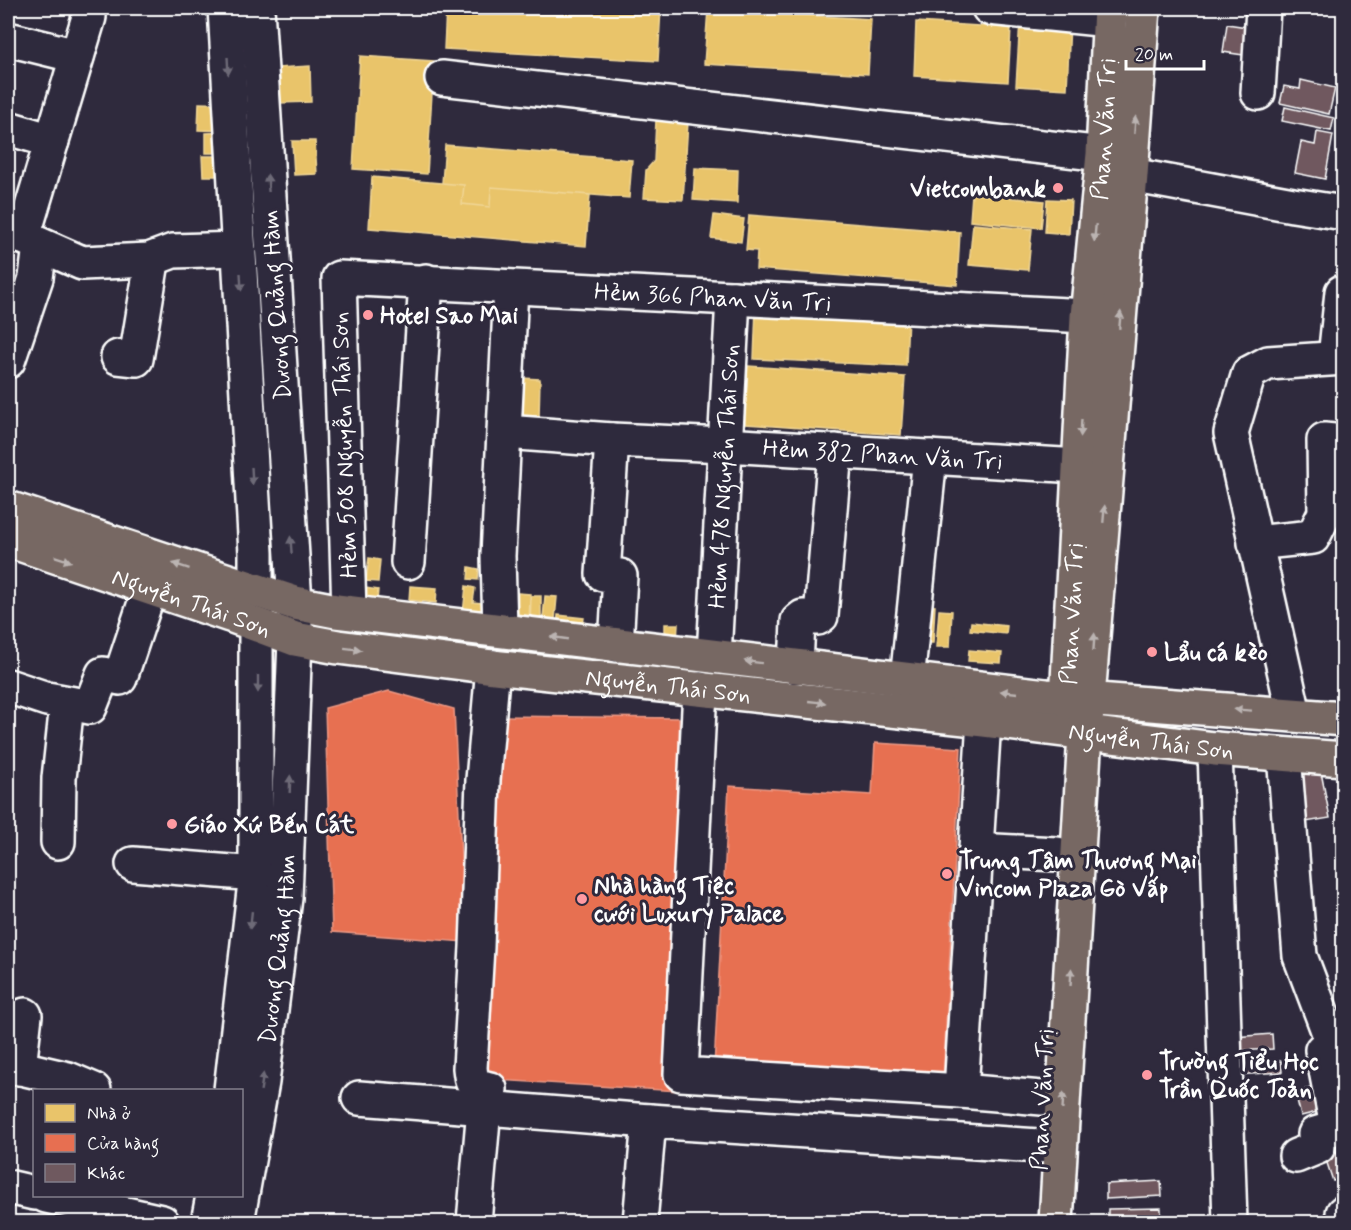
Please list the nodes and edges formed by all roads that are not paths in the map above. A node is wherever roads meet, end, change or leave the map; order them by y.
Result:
1 (225, 8) edge
2 (257, 8) edge
3 (989, 8) edge
4 (1263, 8) edge
5 (1109, 14) edge
6 (89, 17) dead end
7 (1142, 17) edge
8 (8, 39) edge
9 (77, 56) junction
10 (442, 78) dead end
11 (1258, 93) dead end
12 (8, 128) edge
13 (52, 141) junction
14 (1103, 154) junction
15 (1131, 175) junction
16 (1344, 213) edge
17 (24, 238) edge
18 (239, 249) junction
19 (149, 260) junction
20 (339, 278) joint
21 (426, 281) junction
22 (511, 287) junction
23 (1344, 292) edge
24 (733, 297) junction
25 (1088, 316) junction
26 (118, 357) dead end
27 (1339, 358) edge
28 (8, 361) edge
29 (505, 432) junction
30 (612, 440) junction
31 (1344, 442) edge
32 (725, 445) junction
33 (835, 451) junction
34 (930, 457) junction
35 (1079, 466) junction
36 (8, 508) edge
37 (1334, 514) edge
38 (8, 540) edge
39 (1255, 543) junction
40 (408, 562) dead end
41 (150, 588) junction
42 (258, 591) junction
43 (295, 603) junction
44 (349, 612) junction
45 (258, 625) junction
46 (500, 629) junction
47 (295, 639) junction
48 (616, 645) junction
49 (714, 656) junction
50 (493, 667) junction
51 (796, 667) junction
52 (907, 681) junction
53 (8, 686) edge
54 (700, 689) junction
55 (1078, 699) junction
56 (67, 704) junction
57 (1294, 714) junction
58 (1344, 719) edge
59 (984, 720) junction
60 (1075, 732) junction
61 (1215, 749) junction
62 (1284, 755) junction
63 (1344, 759) edge
64 (58, 842) dead end
65 (976, 850) junction
66 (1058, 854) junction
67 (133, 864) dead end
68 (256, 874) junction
69 (25, 1015) dead end
70 (1338, 1040) edge
71 (13, 1066) edge
72 (92, 1089) edge
73 (231, 1089) edge
74 (961, 1091) junction
75 (359, 1098) dead end
76 (487, 1098) junction
77 (1042, 1098) junction
78 (649, 1121) junction
79 (1340, 1122) edge
80 (1050, 1147) junction
81 (1296, 1156) dead end
82 (8, 1187) edge
83 (243, 1188) edge
84 (33, 1193) edge
85 (50, 1197) edge
86 (213, 1197) edge
87 (241, 1197) edge
88 (162, 1222) edge
89 (208, 1222) edge
90 (237, 1222) edge
91 (474, 1222) edge
92 (640, 1222) edge
93 (1034, 1222) edge
94 (1056, 1222) edge
95 (1230, 1222) edge

1 -> 18 street, Dương Quảng Hàm
43 -> 2 street, Dương Quảng Hàm
3 - 5 street
4 - 11 street
5 - 7 main road
5 - 14 main road, Phan Văn Trị
6 - 9 street
15 -> 7 main road, Phan Văn Trị
8 - 9 street
9 - 13 street
10 - 14 street
12 - 13 street
13 - 17 street
14 - 15 main road
14 -> 25 main road, Phan Văn Trị
15 - 16 street
55 -> 15 main road, Phan Văn Trị
17 - 19 street
17 - 28 street
18 - 19 street
18 -> 42 street, Dương Quảng Hàm
19 - 26 street
20 - 21 street, Hẻm 366 Phan Văn Trị
20 - 44 street, Hẻm 508 Nguyễn Thái Sơn
21 - 22 street, Hẻm 366 Phan Văn Trị
21 - 40 street
22 - 24 street, Hẻm 366 Phan Văn Trị
22 - 29 street
23 - 27 street
24 - 25 street, Hẻm 366 Phan Văn Trị
24 - 32 street, Hẻm 478 Nguyễn Thái Sơn
25 -> 35 main road, Phan Văn Trị
27 - 39 street
29 - 30 street, Hẻm 382 Phan Văn Trị
29 - 46 street
30 - 32 street, Hẻm 382 Phan Văn Trị
30 - 48 street
31 - 37 street
32 - 33 street, Hẻm 382 Phan Văn Trị
32 - 49 street, Hẻm 478 Nguyễn Thái Sơn
33 - 34 street, Hẻm 382 Phan Văn Trị
33 - 51 street
34 - 35 street, Hẻm 382 Phan Văn Trị
34 - 52 street
35 - 55 main road, Phan Văn Trị
42 -> 36 main road, Nguyễn Thái Sơn
37 - 39 street
38 -> 41 main road, Nguyễn Thái Sơn
39 - 57 street
41 - 45 main road, Nguyễn Thái Sơn
41 - 56 street
42 - 43 main road, Nguyễn Thái Sơn
42 - 45 street, Dương Quảng Hàm
43 - 44 main road, Nguyễn Thái Sơn
43 - 47 street, Dương Quảng Hàm
44 - 46 main road, Nguyễn Thái Sơn
45 - 47 main road, Nguyễn Thái Sơn
45 -> 68 street, Dương Quảng Hàm
48 -> 46 main road, Nguyễn Thái Sơn
47 -> 50 main road, Nguyễn Thái Sơn
83 -> 47 street, Dương Quảng Hàm
48 - 49 main road, Nguyễn Thái Sơn
51 -> 49 main road, Nguyễn Thái Sơn
50 - 54 main road, Nguyễn Thái Sơn
50 - 76 street
51 - 52 main road, Nguyễn Thái Sơn
55 -> 52 main road, Nguyễn Thái Sơn
53 - 56 street
54 -> 59 main road, Nguyễn Thái Sơn
54 - 74 street
57 -> 55 main road, Nguyễn Thái Sơn
55 - 60 main road, Phan Văn Trị
56 - 64 street
57 - 58 main road, Nguyễn Thái Sơn
59 - 60 main road, Nguyễn Thái Sơn
59 - 65 street
60 - 61 main road, Nguyễn Thái Sơn
60 - 66 main road, Phan Văn Trị
80 -> 60 main road, Phan Văn Trị
61 - 62 main road, Nguyễn Thái Sơn
61 - 95 street
62 - 63 main road, Nguyễn Thái Sơn
62 - 70 street
65 - 66 street
65 - 74 street
66 - 77 main road, Phan Văn Trị
67 - 68 street
68 -> 73 street, Dương Quảng Hàm
69 - 71 street
70 - 79 street
71 - 72 street
74 - 77 street
75 - 76 street
76 - 78 street
76 - 91 street
77 - 80 main road, Phan Văn Trị
78 - 80 street
78 - 92 street
79 - 81 street
80 - 93 main road, Phan Văn Trị
80 - 94 main road, Phan Văn Trị
82 - 84 street
85 - 88 street
86 - 89 street
90 -> 87 street, Dương Quảng Hàm

